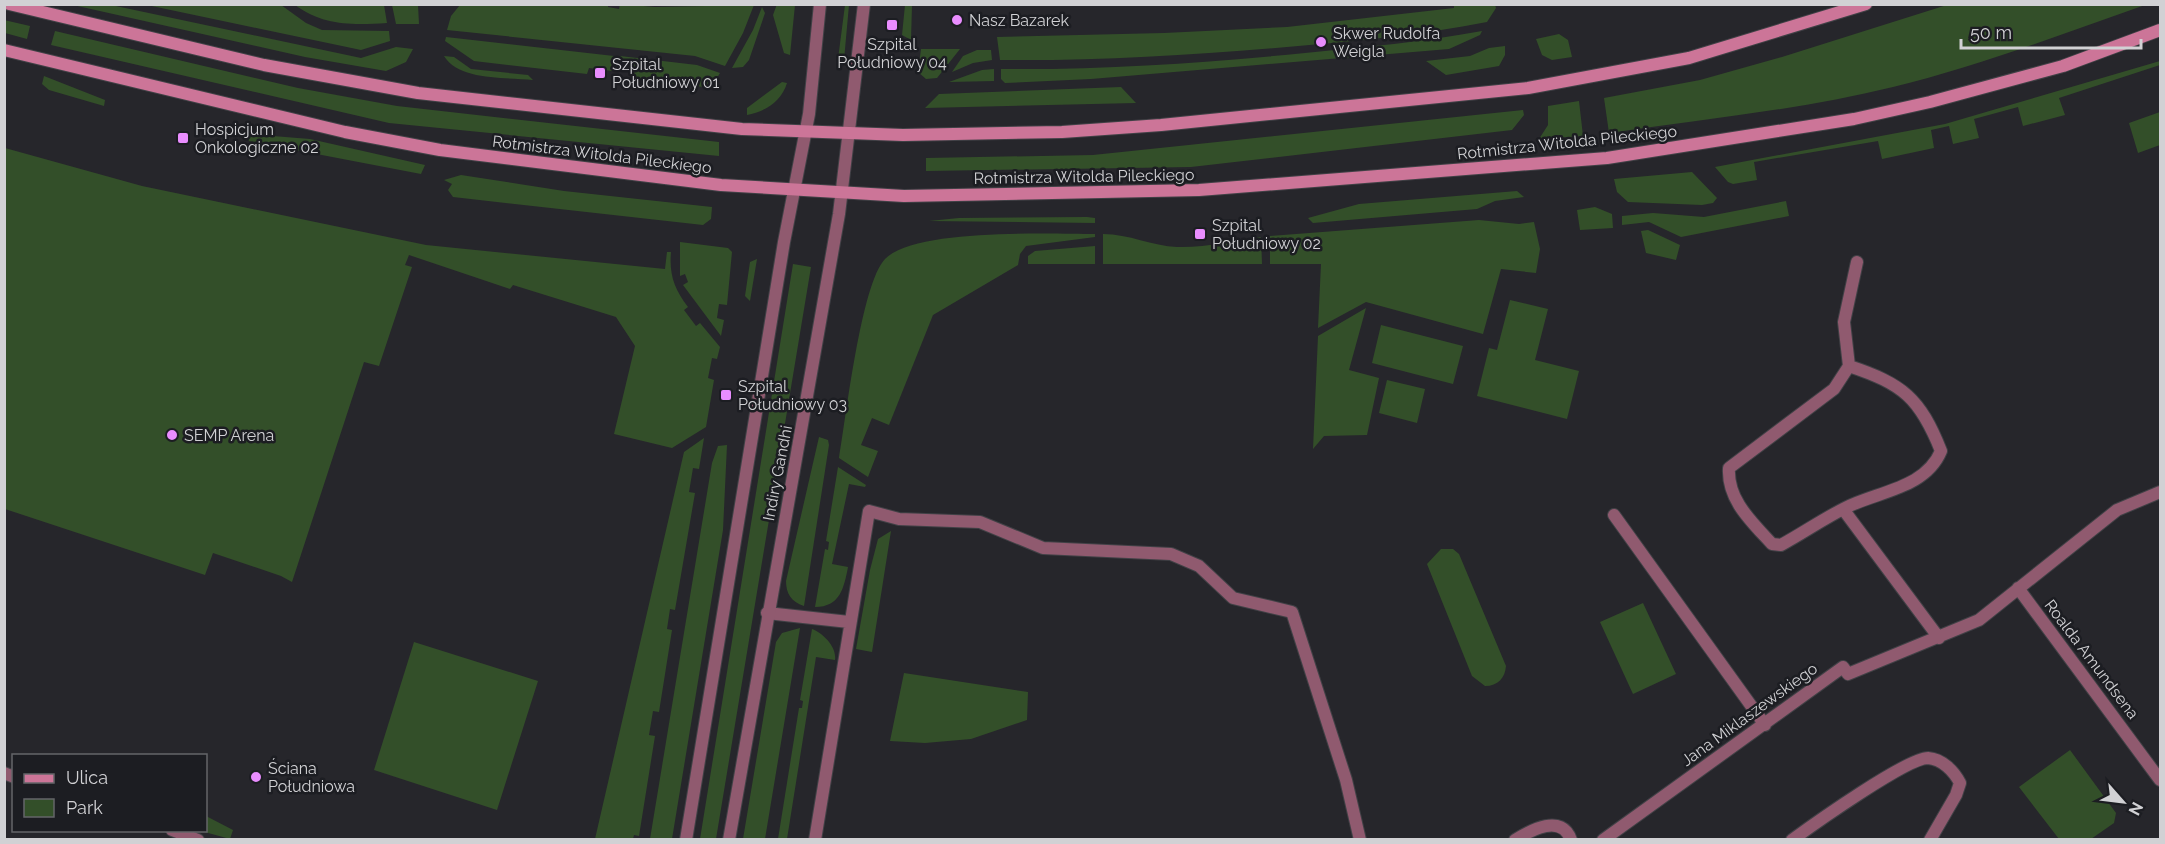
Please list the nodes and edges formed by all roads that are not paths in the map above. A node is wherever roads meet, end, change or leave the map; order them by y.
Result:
1 (9, 4) edge
2 (820, 4) edge
3 (864, 4) edge
4 (1866, 4) edge
5 (2160, 30) edge
6 (4, 50) edge
7 (805, 132) junction
8 (849, 133) junction
9 (794, 189) junction
10 (842, 192) junction
11 (1857, 262) dead end
12 (1849, 366) junction
13 (2160, 492) edge
14 (1843, 509) junction
15 (1614, 514) dead end
16 (2018, 588) junction
17 (767, 613) junction
18 (849, 622) junction
19 (1939, 638) junction
20 (1765, 725) junction
21 (2160, 780) edge
22 (175, 832) edge
23 (1604, 839) edge
24 (198, 840) edge
25 (686, 840) edge
26 (729, 840) edge
27 (815, 840) edge
28 (1360, 840) edge
29 (1515, 840) edge
30 (1571, 840) edge
31 (1792, 840) edge
32 (1930, 840) edge

1 - 7 main road
2 - 7 street, Indiry Gandhi
3 - 8 street, Indiry Gandhi
4 - 8 main road
5 - 10 main road, Rotmistrza Witolda Pileckiego
6 - 9 main road, Rotmistrza Witolda Pileckiego
7 - 8 main road
7 - 9 street, Indiry Gandhi
8 - 10 street, Indiry Gandhi
9 - 10 main road, Rotmistrza Witolda Pileckiego
9 - 25 street, Indiry Gandhi
10 - 17 street, Indiry Gandhi
11 - 12 street
12 - 14 street
12 - 14 street
13 - 16 street, Jana Miklaszewskiego
14 - 19 street
15 - 20 street
16 - 19 street, Jana Miklaszewskiego
16 - 21 street, Roalda Amundsena
17 - 18 street
17 - 26 street, Indiry Gandhi
18 - 27 street
18 - 28 street
19 - 20 street, Jana Miklaszewskiego
20 - 23 street, Jana Miklaszewskiego
22 - 24 street
29 - 30 street
31 - 32 street

